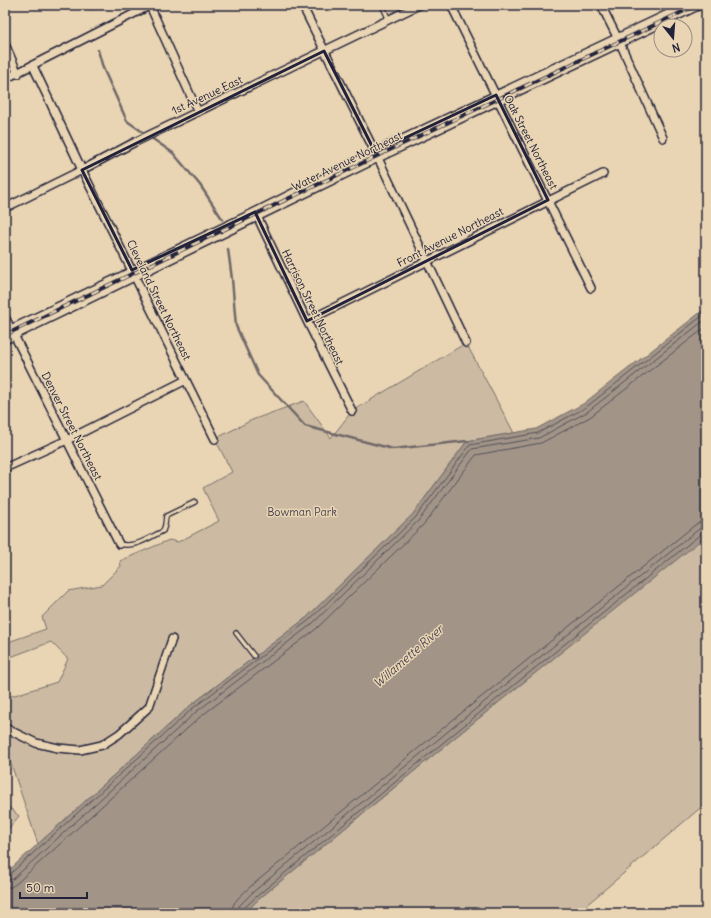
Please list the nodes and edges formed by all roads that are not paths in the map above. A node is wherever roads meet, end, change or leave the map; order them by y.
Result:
1 (151, 5) edge
2 (302, 5) edge
3 (382, 5) edge
4 (419, 5) edge
5 (452, 5) edge
6 (601, 5) edge
7 (687, 5) edge
8 (700, 5) edge
9 (389, 20) junction
10 (619, 41) junction
11 (5, 44) edge
12 (324, 51) junction
13 (33, 66) junction
14 (18, 74) junction
15 (5, 79) edge
16 (497, 98) junction
17 (198, 112) junction
18 (663, 138) dead end
19 (376, 155) junction
20 (82, 170) junction
21 (603, 174) dead end
22 (548, 200) junction
23 (5, 208) edge
24 (256, 214) junction
25 (427, 261) junction
26 (133, 274) junction
27 (591, 288) dead end
28 (5, 317) edge
29 (307, 321) junction
30 (10, 332) edge
31 (5, 340) edge
32 (466, 343) dead end
33 (186, 380) junction
34 (352, 411) dead end
35 (216, 439) dead end
36 (67, 440) junction
37 (5, 468) edge
38 (195, 502) dead end
39 (119, 544) joint
40 (236, 633) dead end
41 (172, 639) dead end
42 (254, 656) dead end
43 (5, 728) edge

1 - 13 street
1 - 17 street
2 - 12 street
3 - 9 lane
4 - 9 street, 1st Avenue East
5 - 16 street, Oak Street Northeast
6 - 10 street
7 - 10 street, Water Avenue Northeast
8 - 10 street, Water Avenue Northeast
9 - 12 street, 1st Avenue East
10 - 16 street, Water Avenue Northeast
10 - 18 street
11 - 14 street
12 - 17 street, 1st Avenue East
12 - 19 street
13 - 14 street
13 - 20 street, Cleveland Street Northeast
14 - 15 street
16 - 19 street, Water Avenue Northeast
16 - 22 street, Oak Street Northeast
17 - 20 street, 1st Avenue East
19 - 24 street, Water Avenue Northeast
19 - 25 street
20 - 23 street, 1st Avenue East
20 - 26 street, Cleveland Street Northeast
21 - 22 street, Front Avenue Northeast
22 - 25 street, Front Avenue Northeast
22 - 27 street, Oak Street Northeast
24 - 26 street, Water Avenue Northeast
24 - 29 street, Harrison Street Northeast
25 - 29 street, Front Avenue Northeast
25 - 32 street
26 - 30 street, Water Avenue Northeast
26 - 33 street, Cleveland Street Northeast
28 - 30 street, Denver Street Northeast
29 - 34 street, Harrison Street Northeast
30 - 31 street, Water Avenue Northeast
30 - 36 street, Denver Street Northeast
33 - 35 street, Cleveland Street Northeast
33 - 36 street
36 - 37 street
36 - 39 street, Denver Street Northeast
38 - 39 lane
40 - 42 lane
41 - 43 street

